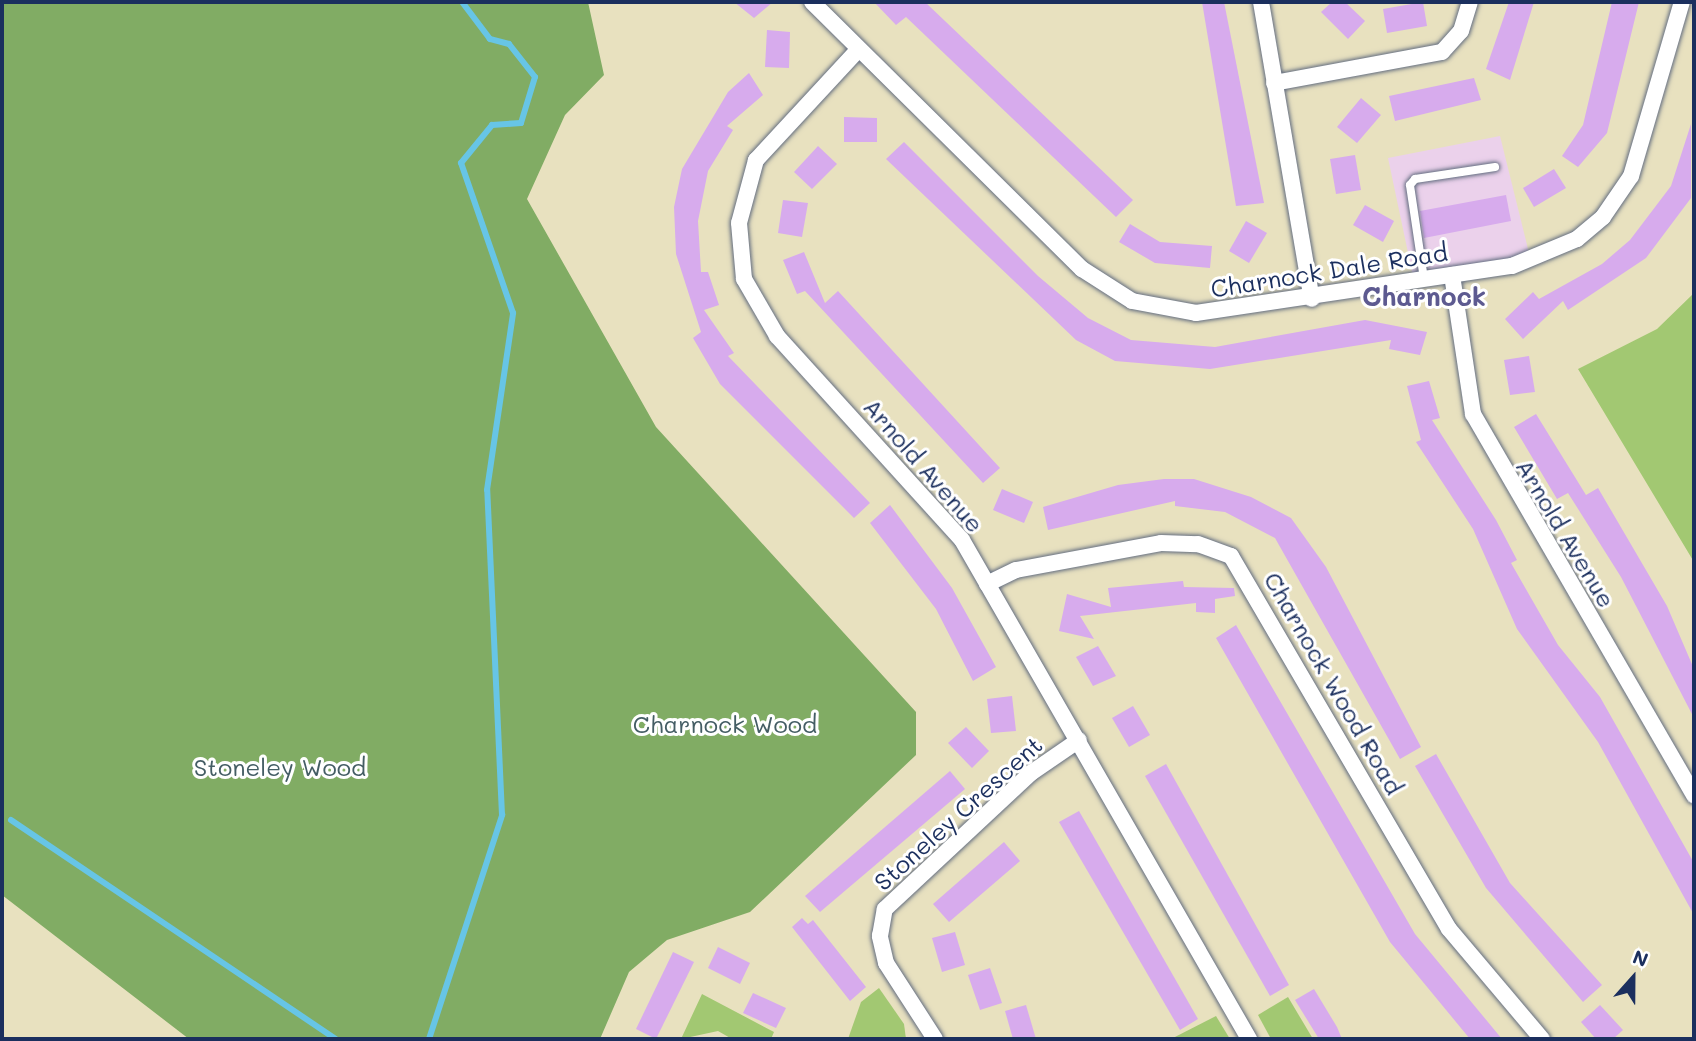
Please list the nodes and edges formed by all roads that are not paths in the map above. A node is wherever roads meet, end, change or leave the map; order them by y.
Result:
1 (812, 2) edge
2 (1261, 2) edge
3 (1470, 2) edge
4 (1682, 2) edge
5 (857, 51) junction
6 (1275, 83) junction
7 (1495, 167) dead end
8 (1451, 275) junction
9 (1424, 279) junction
10 (1312, 299) junction
11 (986, 584) junction
12 (1079, 740) junction
13 (1694, 796) edge
14 (935, 1039) edge
15 (1249, 1039) edge
16 (1542, 1039) edge

1 - 5 street, Charnock Dale Road
2 - 6 street
3 - 6 street
4 - 8 street, Charnock Dale Road
5 - 10 street, Charnock Dale Road
5 - 11 street, Arnold Avenue
6 - 10 street
7 - 9 lane
8 - 9 street, Charnock Dale Road
8 - 13 street, Arnold Avenue
9 - 10 street, Charnock Dale Road
11 - 12 street, Arnold Avenue
11 - 16 street, Charnock Wood Road
12 - 14 street, Stoneley Crescent
12 - 15 street, Arnold Avenue

